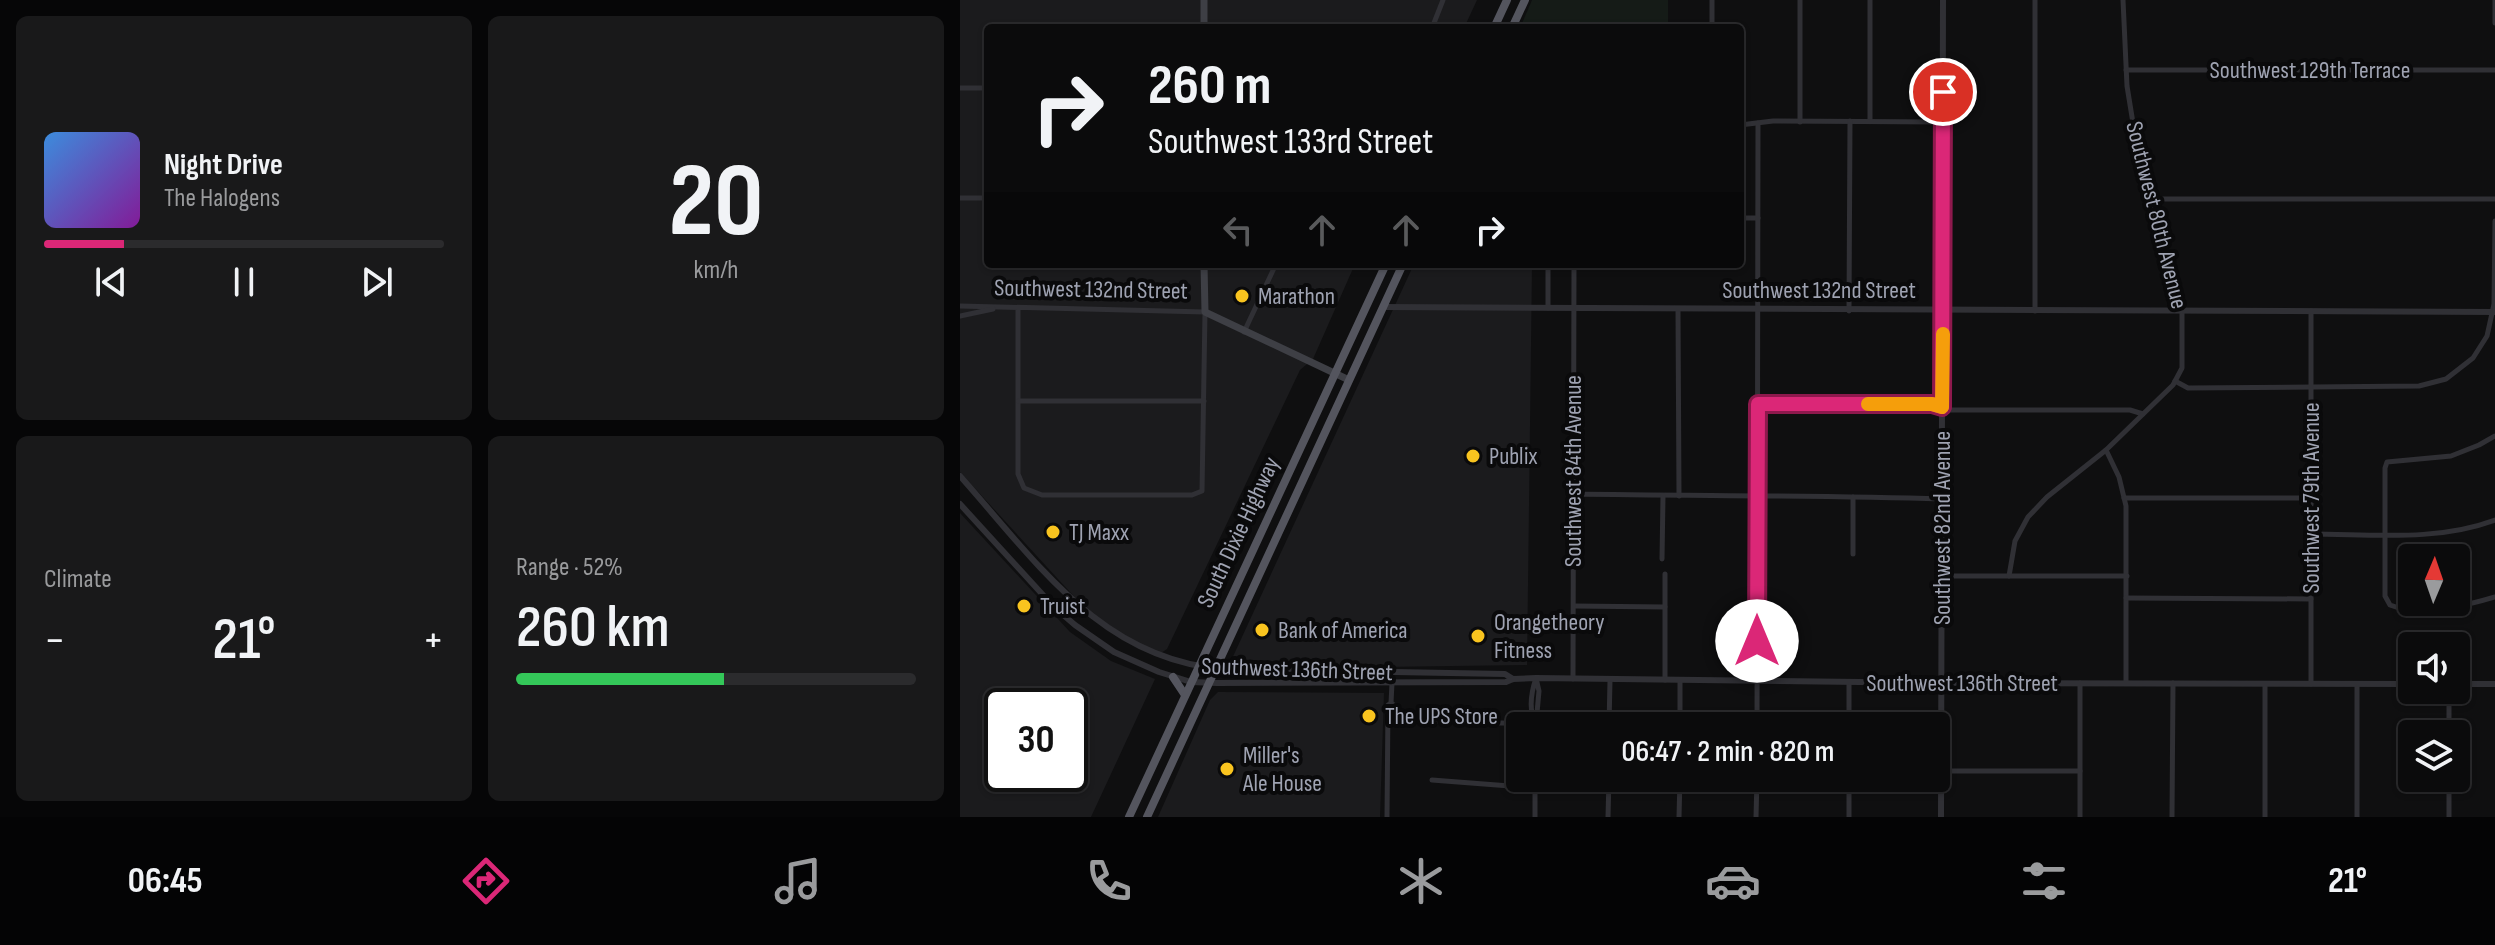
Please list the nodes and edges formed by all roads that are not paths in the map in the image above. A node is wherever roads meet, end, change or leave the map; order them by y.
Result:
1 (1204, 0) edge
2 (1443, 0) edge
3 (1507, 0) edge
4 (1525, 0) edge
5 (1712, 0) edge
6 (1800, 0) edge
7 (1870, 0) edge
8 (1943, 0) edge
9 (2035, 0) edge
10 (2123, 0) edge
11 (2495, 0) edge
12 (2495, 23) edge
13 (1204, 24) edge
14 (1434, 24) edge
15 (1496, 24) edge
16 (1514, 24) edge
17 (1712, 24) edge
18 (2126, 70) junction
19 (2495, 70) edge
20 (960, 88) edge
21 (984, 88) edge
22 (1850, 121) junction
23 (1870, 121) junction
24 (1800, 122) junction
25 (1943, 122) junction
26 (1758, 123) junction
27 (1744, 125) edge
28 (960, 198) edge
29 (984, 198) edge
30 (2148, 199) junction
31 (2495, 199) edge
32 (1744, 218) edge
33 (1758, 218) junction
34 (2495, 221) edge
35 (1204, 268) edge
36 (1274, 268) edge
37 (1384, 268) edge
38 (1401, 268) edge
39 (1548, 268) edge
40 (1574, 268) edge
41 (1368, 300) junction
42 (960, 306) edge
43 (1383, 307) junction
44 (1006, 308) junction
45 (1018, 308) junction
46 (1548, 309) junction
47 (1574, 310) junction
48 (1678, 310) junction
49 (1758, 310) junction
50 (1849, 311) junction
51 (1942, 311) junction
52 (2035, 311) junction
53 (2183, 311) junction
54 (2311, 311) junction
55 (1205, 312) junction
56 (2494, 312) edge
57 (960, 316) edge
58 (1244, 332) junction
59 (1334, 374) junction
60 (1349, 380) junction
61 (2175, 381) junction
62 (2311, 387) junction
63 (1019, 401) junction
64 (1204, 401) junction
65 (1758, 404) junction
66 (1942, 407) junction
67 (2143, 414) junction
68 (2495, 436) edge
69 (2106, 450) junction
70 (960, 476) edge
71 (1573, 494) junction
72 (1758, 495) junction
73 (1663, 496) junction
74 (1679, 496) junction
75 (1853, 497) junction
76 (2124, 498) junction
77 (2311, 498) junction
78 (1942, 499) junction
79 (960, 504) edge
80 (1266, 520) junction
81 (2495, 520) edge
82 (1281, 527) junction
83 (2311, 534) junction
84 (2385, 535) junction
85 (1853, 554) dead end
86 (1662, 559) dead end
87 (1665, 574) dead end
88 (1942, 576) junction
89 (2009, 576) junction
90 (2127, 576) junction
91 (2495, 597) edge
92 (2126, 598) junction
93 (2311, 599) junction
94 (1574, 606) junction
95 (1665, 607) junction
96 (1198, 666) junction
97 (1216, 669) junction
98 (1390, 673) junction
99 (1173, 677) junction
100 (1536, 678) junction
101 (1513, 679) junction
102 (1573, 679) junction
103 (1610, 680) junction
104 (1665, 680) junction
105 (1680, 680) junction
106 (1757, 681) junction
107 (1191, 682) junction
108 (1849, 682) junction
109 (1209, 683) junction
110 (1392, 683) junction
111 (1941, 683) junction
112 (2080, 683) junction
113 (2126, 683) junction
114 (2173, 683) junction
115 (2265, 684) junction
116 (2311, 684) junction
117 (2357, 684) junction
118 (2398, 684) edge
119 (2470, 684) edge
120 (2495, 684) edge
121 (1185, 695) junction
122 (1531, 712) edge
123 (1609, 712) edge
124 (1680, 712) edge
125 (1757, 712) edge
126 (1849, 712) edge
127 (1941, 712) edge
128 (1435, 721) dead end
129 (1506, 724) edge
130 (1950, 771) edge
131 (2080, 771) junction
132 (1432, 780) dead end
133 (1506, 786) edge
134 (1535, 792) edge
135 (1609, 792) edge
136 (1680, 792) edge
137 (1757, 792) edge
138 (1849, 792) edge
139 (1941, 792) edge
140 (2449, 792) edge
141 (1129, 817) edge
142 (1147, 817) edge
143 (1387, 817) edge
144 (1535, 817) edge
145 (1608, 817) edge
146 (1679, 817) edge
147 (1756, 817) edge
148 (1849, 817) edge
149 (1941, 817) edge
150 (2080, 817) edge
151 (2172, 817) edge
152 (2265, 817) edge
153 (2357, 817) edge
154 (2449, 817) edge

1 - 13 main road
2 - 14 street
3 - 15 highway
4 - 16 highway
5 - 17 street
6 - 24 street
7 - 23 street
8 - 25 street, Southwest 82nd Avenue
9 - 52 street
10 - 18 street, Southwest 80th Avenue
11 - 12 street
18 - 19 street, Southwest 129th Terrace
18 - 30 street, Southwest 80th Avenue
20 - 21 street
22 - 23 street
22 - 24 street
22 - 50 street
23 - 25 street
24 - 26 street
25 - 51 street, Southwest 82nd Avenue
26 - 27 street
26 - 33 street
28 - 29 street
30 - 31 street
30 - 53 street, Southwest 80th Avenue
32 - 33 street
33 - 49 street
34 - 56 street
35 - 55 main road
36 - 58 street
37 - 41 highway, South Dixie Highway
38 - 43 highway, South Dixie Highway
39 - 46 street
40 - 47 street, Southwest 84th Avenue
41 - 43 highway
41 - 59 highway, South Dixie Highway
42 - 44 street, Southwest 132nd Street
43 - 46 street, Southwest 132nd Street
43 - 60 highway, South Dixie Highway
44 - 45 street, Southwest 132nd Street
44 - 57 street
45 - 55 street, Southwest 132nd Street
45 - 63 street
46 - 47 street, Southwest 132nd Street
47 - 48 street, Southwest 132nd Street
47 - 71 street, Southwest 84th Avenue
48 - 49 street, Southwest 132nd Street
48 - 74 street
49 - 50 street, Southwest 132nd Street
49 - 65 street
50 - 51 street, Southwest 132nd Street
51 - 52 street, Southwest 132nd Street
51 - 66 street, Southwest 82nd Avenue
52 - 53 street, Southwest 132nd Street
53 - 54 street, Southwest 132nd Street
53 - 61 street, Southwest 80th Avenue
54 - 56 street, Southwest 132nd Street
54 - 62 street, Southwest 79th Avenue
55 - 58 main road, Southwest 132nd Street
55 - 64 street
56 - 62 street
58 - 59 main road, Southwest 132nd Street
59 - 60 main road, Southwest 132nd Street
59 - 80 highway, South Dixie Highway
60 - 82 highway, South Dixie Highway
61 - 62 street
61 - 67 street
62 - 77 street, Southwest 79th Avenue
63 - 64 street
63 - 64 street
65 - 66 street
65 - 72 street
66 - 67 street
66 - 78 street, Southwest 82nd Avenue
67 - 69 street
68 - 84 street
69 - 76 street
69 - 89 street
70 - 96 street, Southwest 136th Street
71 - 73 street
71 - 94 street, Southwest 84th Avenue
72 - 74 street
72 - 75 street
72 - 106 street
73 - 74 street
73 - 86 street
75 - 78 street
75 - 85 street
76 - 77 street
76 - 90 street
77 - 83 street, Southwest 79th Avenue
78 - 88 street, Southwest 82nd Avenue
79 - 99 street, Southwest 136th Street
80 - 82 street
80 - 96 highway, South Dixie Highway
81 - 84 street
82 - 97 highway, South Dixie Highway
83 - 84 street
83 - 93 street, Southwest 79th Avenue
84 - 91 street
87 - 95 street
88 - 89 street
88 - 111 street, Southwest 82nd Avenue
89 - 90 street
90 - 92 street
92 - 93 street
92 - 113 street
93 - 116 street, Southwest 79th Avenue
94 - 95 street
94 - 102 street, Southwest 84th Avenue
95 - 104 street
96 - 97 street, Southwest 136th Street
96 - 107 highway, South Dixie Highway
97 - 98 street, Southwest 136th Street
97 - 109 highway, South Dixie Highway
98 - 101 street, Southwest 136th Street
98 - 110 street
99 - 107 street, Southwest 136th Street
99 - 121 highway
100 - 101 street, Southwest 136th Street
100 - 102 street, Southwest 136th Street
100 - 122 street
101 - 110 street, Southwest 136th Street
102 - 103 street, Southwest 136th Street
103 - 104 street, Southwest 136th Street
103 - 123 street
104 - 105 street, Southwest 136th Street
105 - 106 street, Southwest 136th Street
105 - 124 street
106 - 108 street, Southwest 136th Street
106 - 125 street
107 - 109 street, Southwest 136th Street
107 - 121 highway, South Dixie Highway
108 - 111 street, Southwest 136th Street
108 - 126 street
109 - 110 street, Southwest 136th Street
109 - 142 highway, South Dixie Highway
110 - 143 street
111 - 112 street, Southwest 136th Street
111 - 127 street, Southwest 82nd Avenue
112 - 113 street, Southwest 136th Street
112 - 131 street
113 - 114 street, Southwest 136th Street
114 - 115 street, Southwest 136th Street
114 - 151 street
115 - 116 street, Southwest 136th Street
115 - 152 street
116 - 117 street, Southwest 136th Street
117 - 118 street, Southwest 136th Street
117 - 153 street
119 - 120 street
121 - 141 highway, South Dixie Highway
128 - 129 street
130 - 131 street
131 - 150 street
132 - 133 street
134 - 144 street
135 - 145 street
136 - 146 street
137 - 147 street
138 - 148 street
139 - 149 street, Southwest 82nd Avenue
140 - 154 street

